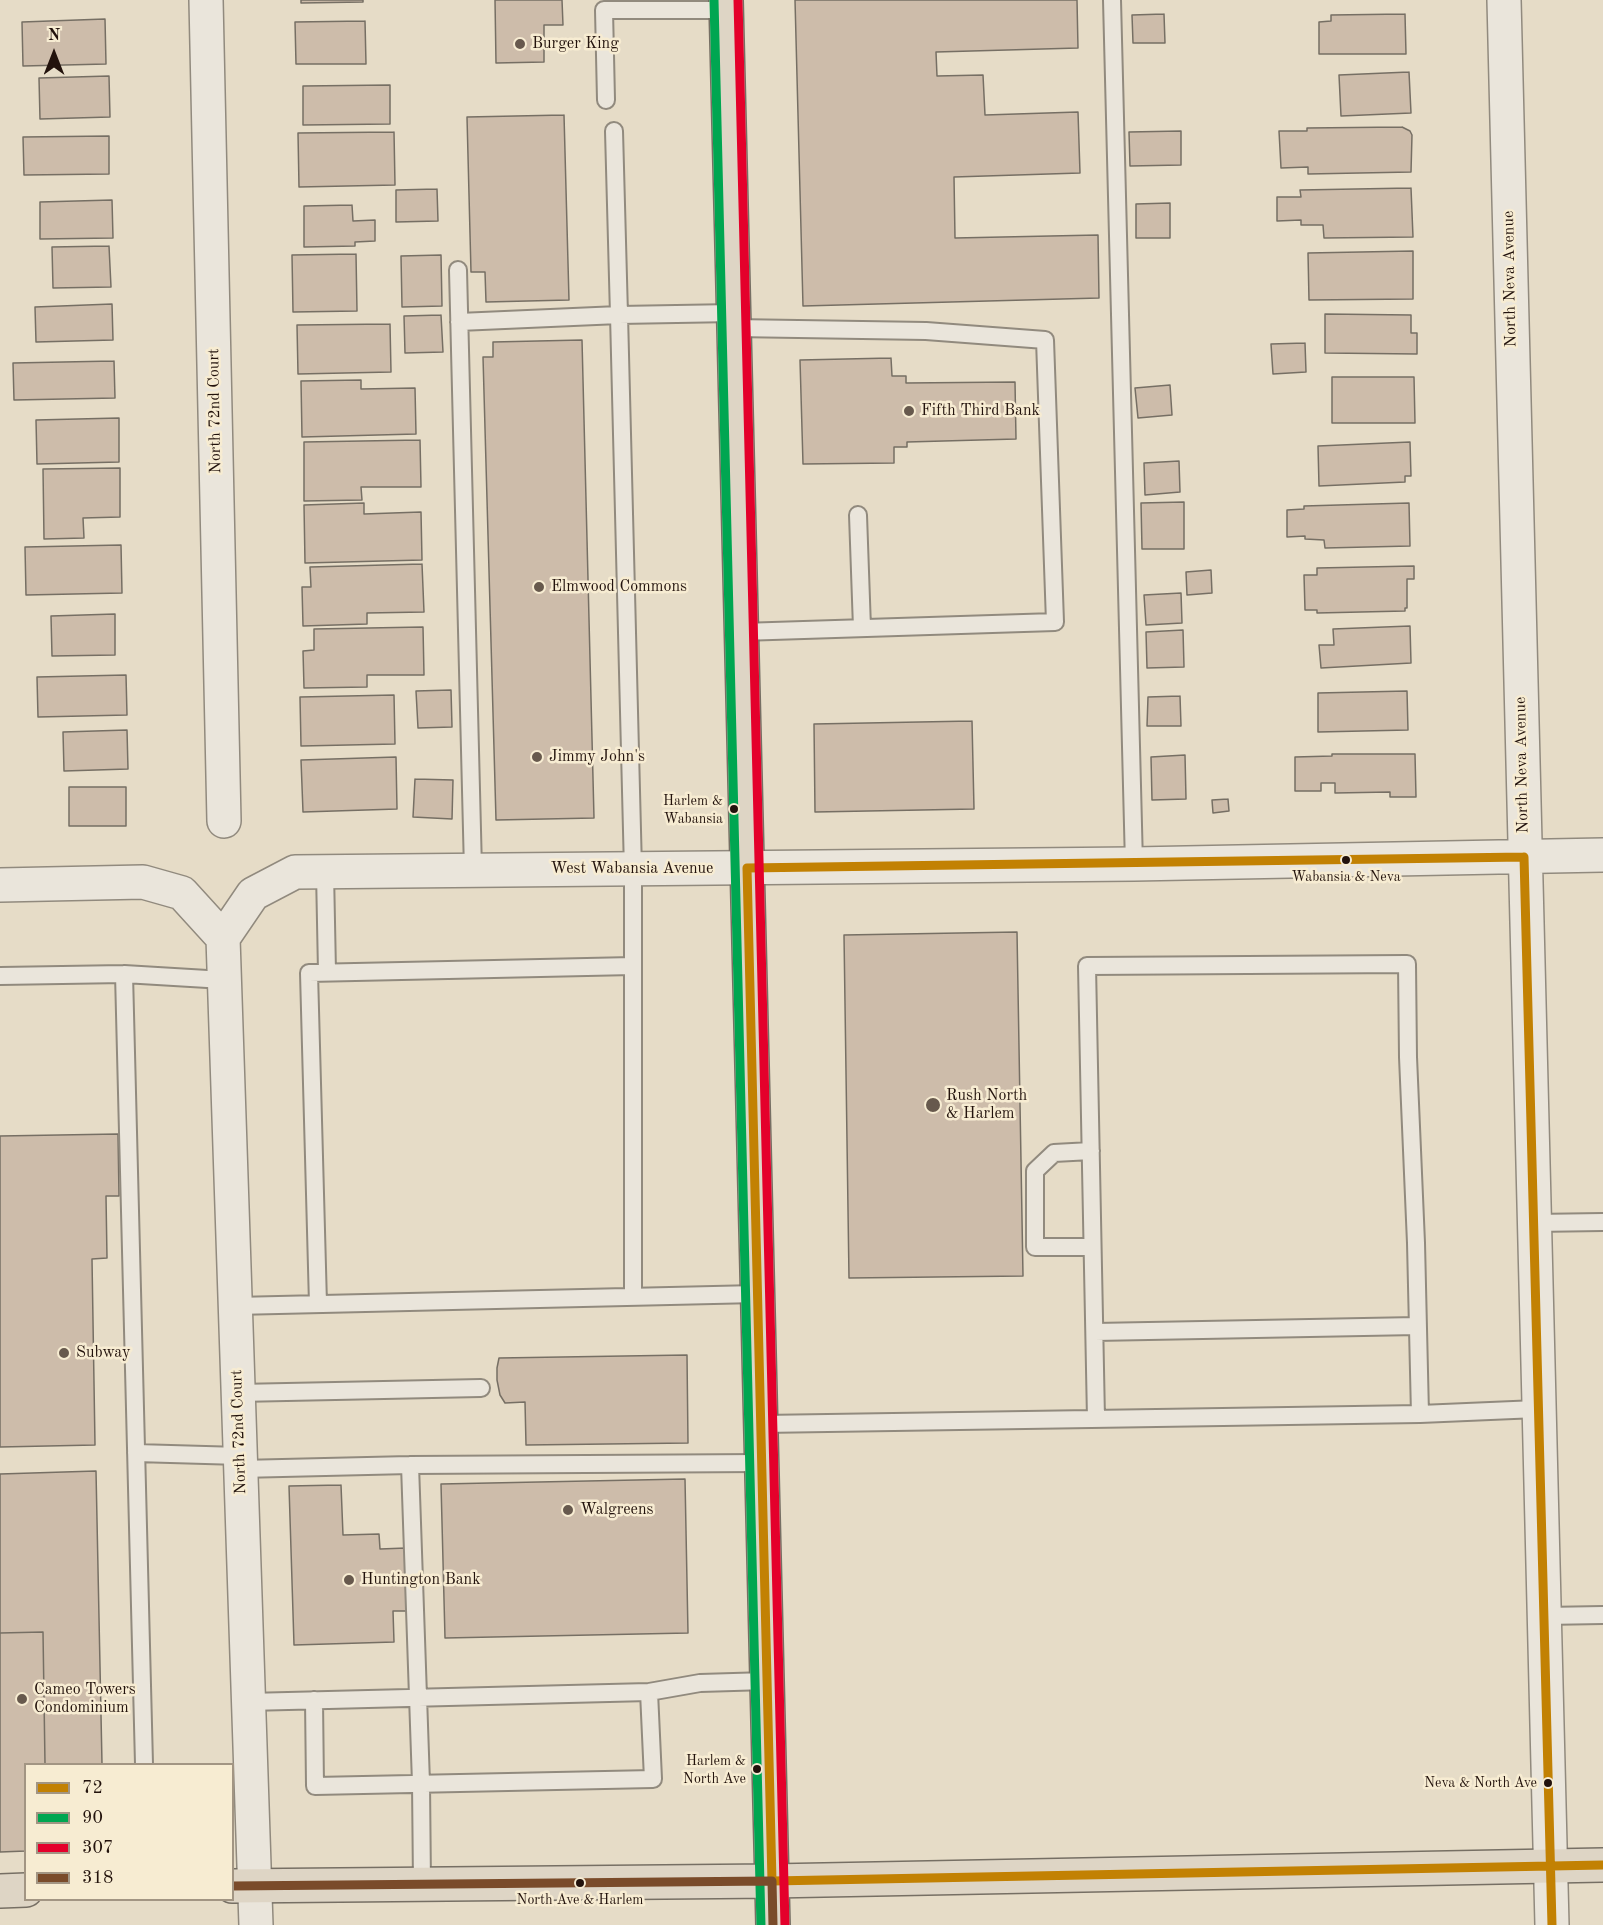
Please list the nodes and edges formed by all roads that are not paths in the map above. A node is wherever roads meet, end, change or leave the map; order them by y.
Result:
1 (206, 0) edge
2 (1112, 0) edge
3 (1504, 0) edge
4 (604, 5) edge
5 (726, 5) edge
6 (606, 100) dead end
7 (614, 130) dead end
8 (458, 270) dead end
9 (619, 315) junction
10 (734, 320) junction
11 (459, 321) junction
12 (858, 515) dead end
13 (862, 628) junction
14 (741, 632) junction
15 (224, 821) dead end
16 (1603, 855) edge
17 (1524, 857) junction
18 (1134, 864) junction
19 (747, 868) junction
20 (472, 870) junction
21 (633, 870) junction
22 (325, 872) junction
23 (0, 885) edge
24 (223, 938) junction
25 (633, 966) junction
26 (327, 972) junction
27 (124, 974) junction
28 (0, 976) edge
29 (224, 980) junction
30 (1091, 1151) junction
31 (1603, 1222) edge
32 (1533, 1223) junction
33 (1092, 1246) junction
34 (757, 1294) junction
35 (633, 1297) junction
36 (318, 1304) junction
37 (235, 1306) junction
38 (1417, 1326) junction
39 (1095, 1332) junction
40 (481, 1388) dead end
41 (238, 1393) junction
42 (1537, 1409) junction
43 (1420, 1414) junction
44 (1096, 1419) junction
45 (762, 1424) junction
46 (136, 1454) junction
47 (762, 1462) junction
48 (240, 1463) junction
49 (410, 1465) junction
50 (1603, 1615) edge
51 (1544, 1616) junction
52 (767, 1681) junction
53 (649, 1692) junction
54 (417, 1698) junction
55 (314, 1700) junction
56 (248, 1702) junction
57 (144, 1763) edge
58 (421, 1783) junction
59 (1603, 1865) edge
60 (1550, 1866) junction
61 (772, 1881) junction
62 (422, 1884) junction
63 (243, 1886) edge
64 (24, 1890) edge
65 (0, 1891) edge
66 (255, 1925) edge
67 (773, 1925) edge
68 (1552, 1925) edge

1 - 15 street, North 72nd Court
2 - 18 lane
3 - 17 street, North Neva Avenue
4 - 5 lane
4 - 6 lane
5 - 10 main road
7 - 9 lane
8 - 11 lane
9 - 10 lane
9 - 11 lane
9 - 21 lane
10 - 13 lane
10 - 14 main road
11 - 20 lane
12 - 13 lane
13 - 14 lane
14 - 19 main road
16 - 17 street, West Wabansia Avenue
17 - 18 street, West Wabansia Avenue
17 - 32 street, North Neva Avenue
18 - 19 street, West Wabansia Avenue
19 - 21 street, West Wabansia Avenue
19 - 34 main road
20 - 21 street, West Wabansia Avenue
20 - 22 street, West Wabansia Avenue
21 - 25 lane
22 - 24 street, West Wabansia Avenue
22 - 26 lane
23 - 24 street
24 - 29 street, North 72nd Court
25 - 26 lane
25 - 35 lane
26 - 36 lane
27 - 28 lane
27 - 29 lane
27 - 46 lane
29 - 37 street, North 72nd Court
30 - 33 lane
30 - 33 lane
30 - 38 lane
31 - 32 lane
32 - 42 street, North Neva Avenue
33 - 39 lane
34 - 35 lane
34 - 45 main road
35 - 36 lane
36 - 37 lane
37 - 41 street, North 72nd Court
38 - 39 lane
38 - 43 lane
39 - 44 lane
40 - 41 lane
41 - 48 street, North 72nd Court
42 - 43 lane
42 - 51 street, North Neva Avenue
43 - 44 lane
44 - 45 lane
45 - 47 main road
46 - 48 lane
46 - 57 lane
47 - 49 lane
47 - 52 main road
48 - 49 lane
48 - 56 street, North 72nd Court
49 - 54 lane
50 - 51 lane
51 - 60 street, North Neva Avenue
52 - 53 lane
52 - 61 main road
53 - 54 lane
53 - 58 lane
54 - 55 lane
54 - 58 lane
55 - 56 lane
55 - 58 lane
56 - 63 street, North 72nd Court
58 - 62 lane
59 - 60 main road
60 - 61 main road
60 - 68 street, North Neva Avenue
61 - 62 main road
61 - 67 main road
62 - 63 main road
63 - 66 street, North 72nd Court
64 - 65 main road

